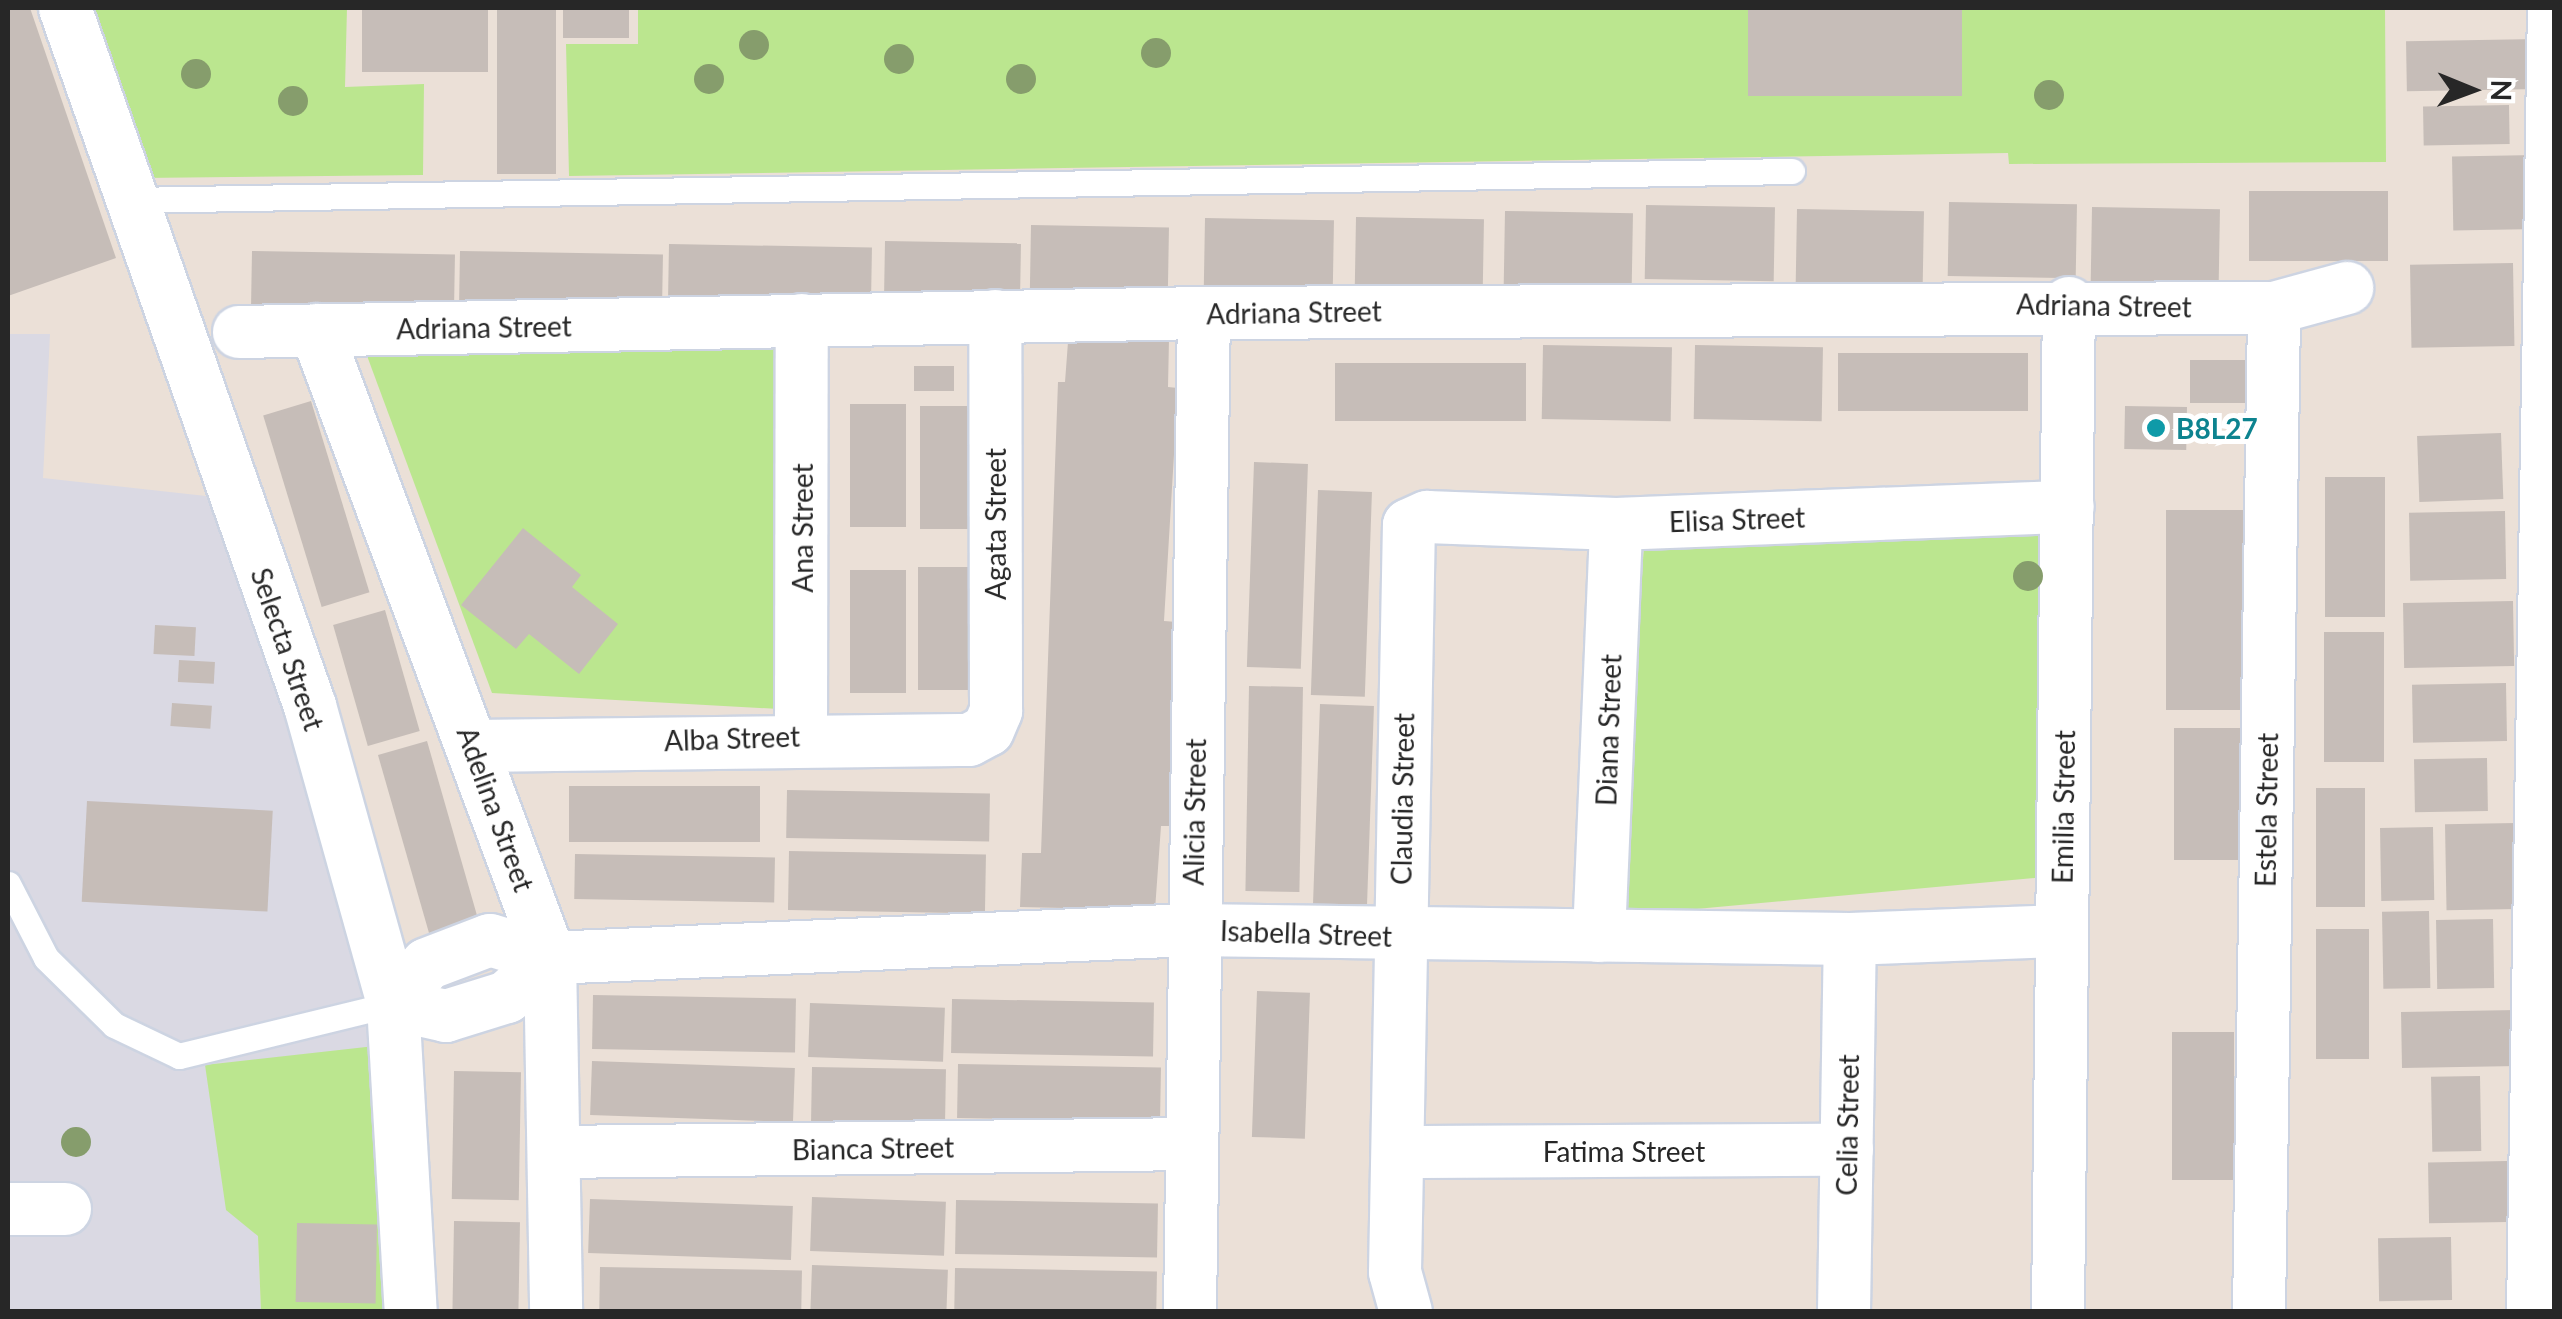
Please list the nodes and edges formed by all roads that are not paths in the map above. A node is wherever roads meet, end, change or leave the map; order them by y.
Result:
1 (64, 8) edge
2 (2554, 8) edge
3 (1792, 170) dead end
4 (130, 200) junction
5 (2347, 288) dead end
6 (2069, 303) junction
7 (2274, 308) junction
8 (1204, 312) junction
9 (995, 316) junction
10 (802, 320) junction
11 (316, 330) junction
12 (239, 332) dead end
13 (2551, 339) edge
14 (2068, 506) junction
15 (1409, 524) joint
16 (1616, 524) junction
17 (2548, 711) edge
18 (988, 730) joint
19 (801, 735) junction
20 (474, 746) junction
21 (8, 884) edge
22 (1191, 930) junction
23 (2062, 931) junction
24 (1400, 936) junction
25 (1600, 936) junction
26 (1850, 939) junction
27 (550, 958) junction
28 (393, 1004) junction
29 (2546, 1073) edge
30 (1190, 1144) junction
31 (1847, 1150) junction
32 (557, 1152) junction
33 (1402, 1152) junction
34 (8, 1209) edge
35 (66, 1209) dead end
36 (411, 1312) edge
37 (556, 1312) edge
38 (1190, 1312) edge
39 (1406, 1312) edge
40 (1844, 1312) edge
41 (2058, 1312) edge
42 (2259, 1312) edge
43 (2533, 1312) edge

1 - 4 street, Selecta Street
2 - 13 street
3 - 4 lane
4 - 28 street, Selecta Street
5 - 7 street, Adriana Street
6 - 7 street, Adriana Street
6 - 8 street, Adriana Street
6 - 14 street, Emilia Street
7 - 42 street, Estela Street
8 - 9 street, Adriana Street
8 - 22 street, Alicia Street
9 - 10 street, Adriana Street
9 - 18 street, Agata Street
10 - 11 street, Adriana Street
10 - 19 street, Ana Street
11 - 12 street, Adriana Street
11 - 20 street, Adelina Street
13 - 17 street
14 - 16 street, Elisa Street
14 - 23 street, Emilia Street
15 - 16 street, Elisa Street
15 - 24 street, Claudia Street
16 - 25 street, Diana Street
17 - 29 street
18 - 19 street, Alba Street
19 - 20 street, Alba Street
20 - 27 street, Adelina Street
21 - 28 lane
22 - 24 street, Isabella Street
22 - 27 street, Isabella Street
22 - 30 street, Alicia Street
23 - 26 street, Isabella Street
23 - 41 street, Emilia Street
24 - 25 street, Isabella Street
24 - 33 street, Claudia Street
25 - 26 street, Isabella Street
26 - 31 street, Celia Street
27 - 28 street, Isabella Street
27 - 32 street, Adelina Street
28 - 36 street, Selecta Street
29 - 43 street
30 - 32 street, Bianca Street
30 - 38 street, Alicia Street
31 - 33 street, Fatima Street
31 - 40 street, Celia Street
32 - 37 street, Adelina Street
33 - 39 street, Claudia Street
34 - 35 street

